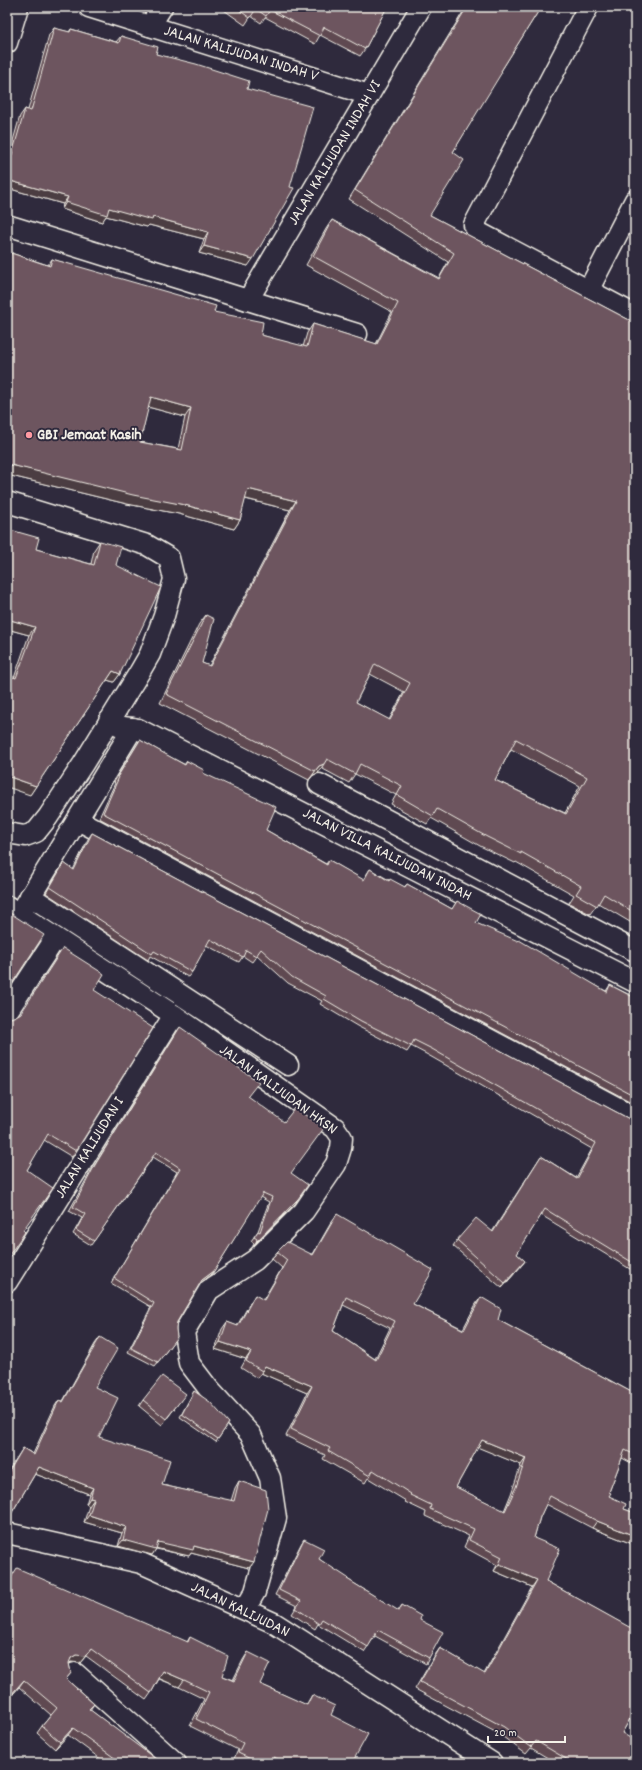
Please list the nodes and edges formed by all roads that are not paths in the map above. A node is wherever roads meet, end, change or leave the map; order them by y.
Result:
1 (18, 7) edge
2 (89, 7) edge
3 (162, 7) edge
4 (421, 7) edge
5 (588, 7) edge
6 (150, 26) junction
7 (7, 43) edge
8 (370, 95) junction
9 (635, 200) edge
10 (7, 225) edge
11 (588, 291) junction
12 (248, 300) junction
13 (635, 315) edge
14 (358, 334) dead end
15 (7, 502) edge
16 (113, 714) junction
17 (136, 729) junction
18 (83, 764) junction
19 (320, 784) edge
20 (78, 820) junction
21 (7, 829) edge
22 (7, 833) edge
23 (30, 896) junction
24 (13, 910) edge
25 (55, 939) junction
26 (635, 950) edge
27 (635, 982) edge
28 (7, 1012) edge
29 (174, 1015) junction
30 (288, 1065) dead end
31 (635, 1118) edge
32 (7, 1282) edge
33 (7, 1532) edge
34 (245, 1610) junction
35 (75, 1673) dead end
36 (176, 1763) edge
37 (492, 1763) edge

1 - 7 street
2 - 6 street, JALAN KALIJUDAN INDAH V
3 - 6 street
4 - 8 street, JALAN KALIJUDAN INDAH VI
5 - 11 street
6 - 8 street, JALAN KALIJUDAN INDAH V
8 - 12 street, JALAN KALIJUDAN INDAH VI
9 - 11 street
10 - 12 street
11 - 13 street
12 - 14 street
15 - 16 street
16 - 17 street
16 - 18 street
17 - 20 street
17 - 27 street, JALAN VILLA KALIJUDAN INDAH
18 - 21 street
18 - 22 street
19 - 26 street, JALAN VILLA KALIJUDAN INDAH
20 - 23 street
20 - 31 street
23 - 24 street
23 - 30 street
24 - 25 street, JALAN KALIJUDAN HKSN
25 - 28 street
25 - 29 street, JALAN KALIJUDAN HKSN
29 - 32 street, JALAN KALIJUDAN I
29 - 34 street, JALAN KALIJUDAN HKSN
33 - 34 street, JALAN KALIJUDAN
34 - 37 street, JALAN KALIJUDAN
35 - 36 street

